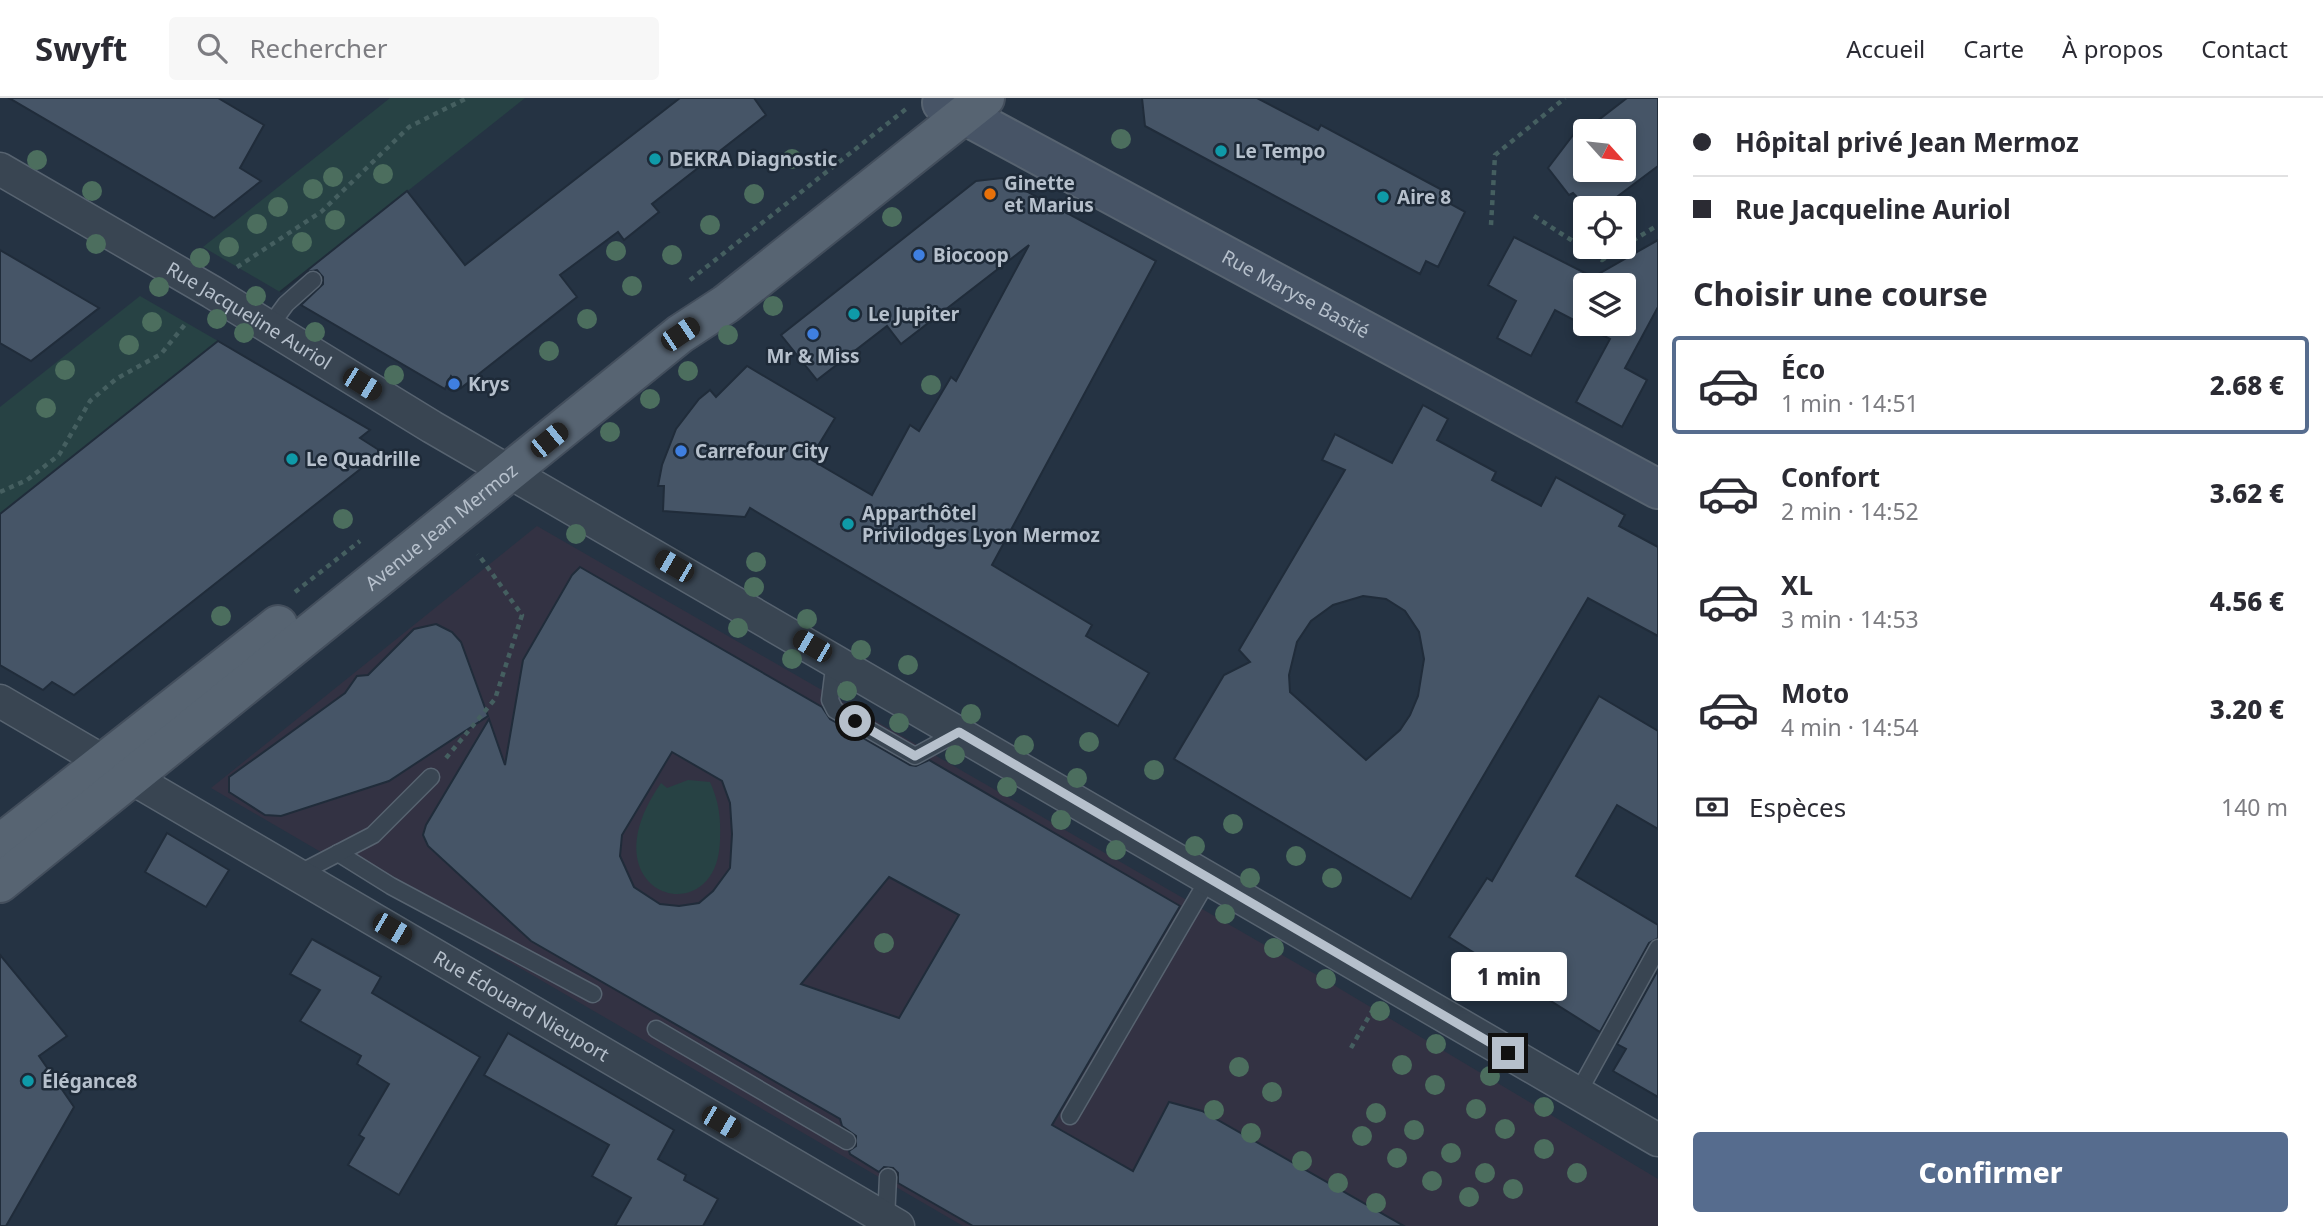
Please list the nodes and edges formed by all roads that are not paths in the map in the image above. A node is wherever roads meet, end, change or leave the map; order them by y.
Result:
1 (955, 102) edge
2 (0, 169) edge
3 (313, 280) dead end
4 (269, 327) junction
5 (500, 465) junction
6 (1658, 489) edge
7 (835, 660) junction
8 (0, 701) edge
9 (959, 732) junction
10 (117, 769) junction
11 (431, 776) road end
12 (0, 844) edge
13 (338, 853) junction
14 (298, 874) junction
15 (1209, 878) junction
16 (0, 883) edge
17 (1658, 948) edge
18 (593, 994) dead end
19 (656, 1029) dead end
20 (1577, 1093) junction
21 (1070, 1116) dead end
22 (1658, 1140) edge
23 (846, 1141) dead end
24 (888, 1177) dead end
25 (892, 1222) edge

1 - 5 main road, Avenue Jean Mermoz
1 - 6 street, Rue Maryse Bastié
2 - 4 street, Rue Jacqueline Auriol
3 - 4 lane
4 - 5 street, Rue Jacqueline Auriol
5 - 7 street, Rue Jacqueline Auriol
5 - 10 main road, Avenue Jean Mermoz
7 - 9 street, Rue Jacqueline Auriol
7 - 9 lane
8 - 10 street, Rue Édouard Nieuport
9 - 15 street, Rue Jacqueline Auriol
10 - 12 main road, Avenue Jean Mermoz
10 - 14 street, Rue Édouard Nieuport
10 - 16 main road, Avenue Jean Mermoz
11 - 13 lane
13 - 14 lane
13 - 18 lane
14 - 25 street, Rue Édouard Nieuport
15 - 20 street, Rue Jacqueline Auriol
15 - 21 lane
17 - 20 lane
19 - 23 lane
20 - 22 street, Rue Jacqueline Auriol
24 - 25 lane

